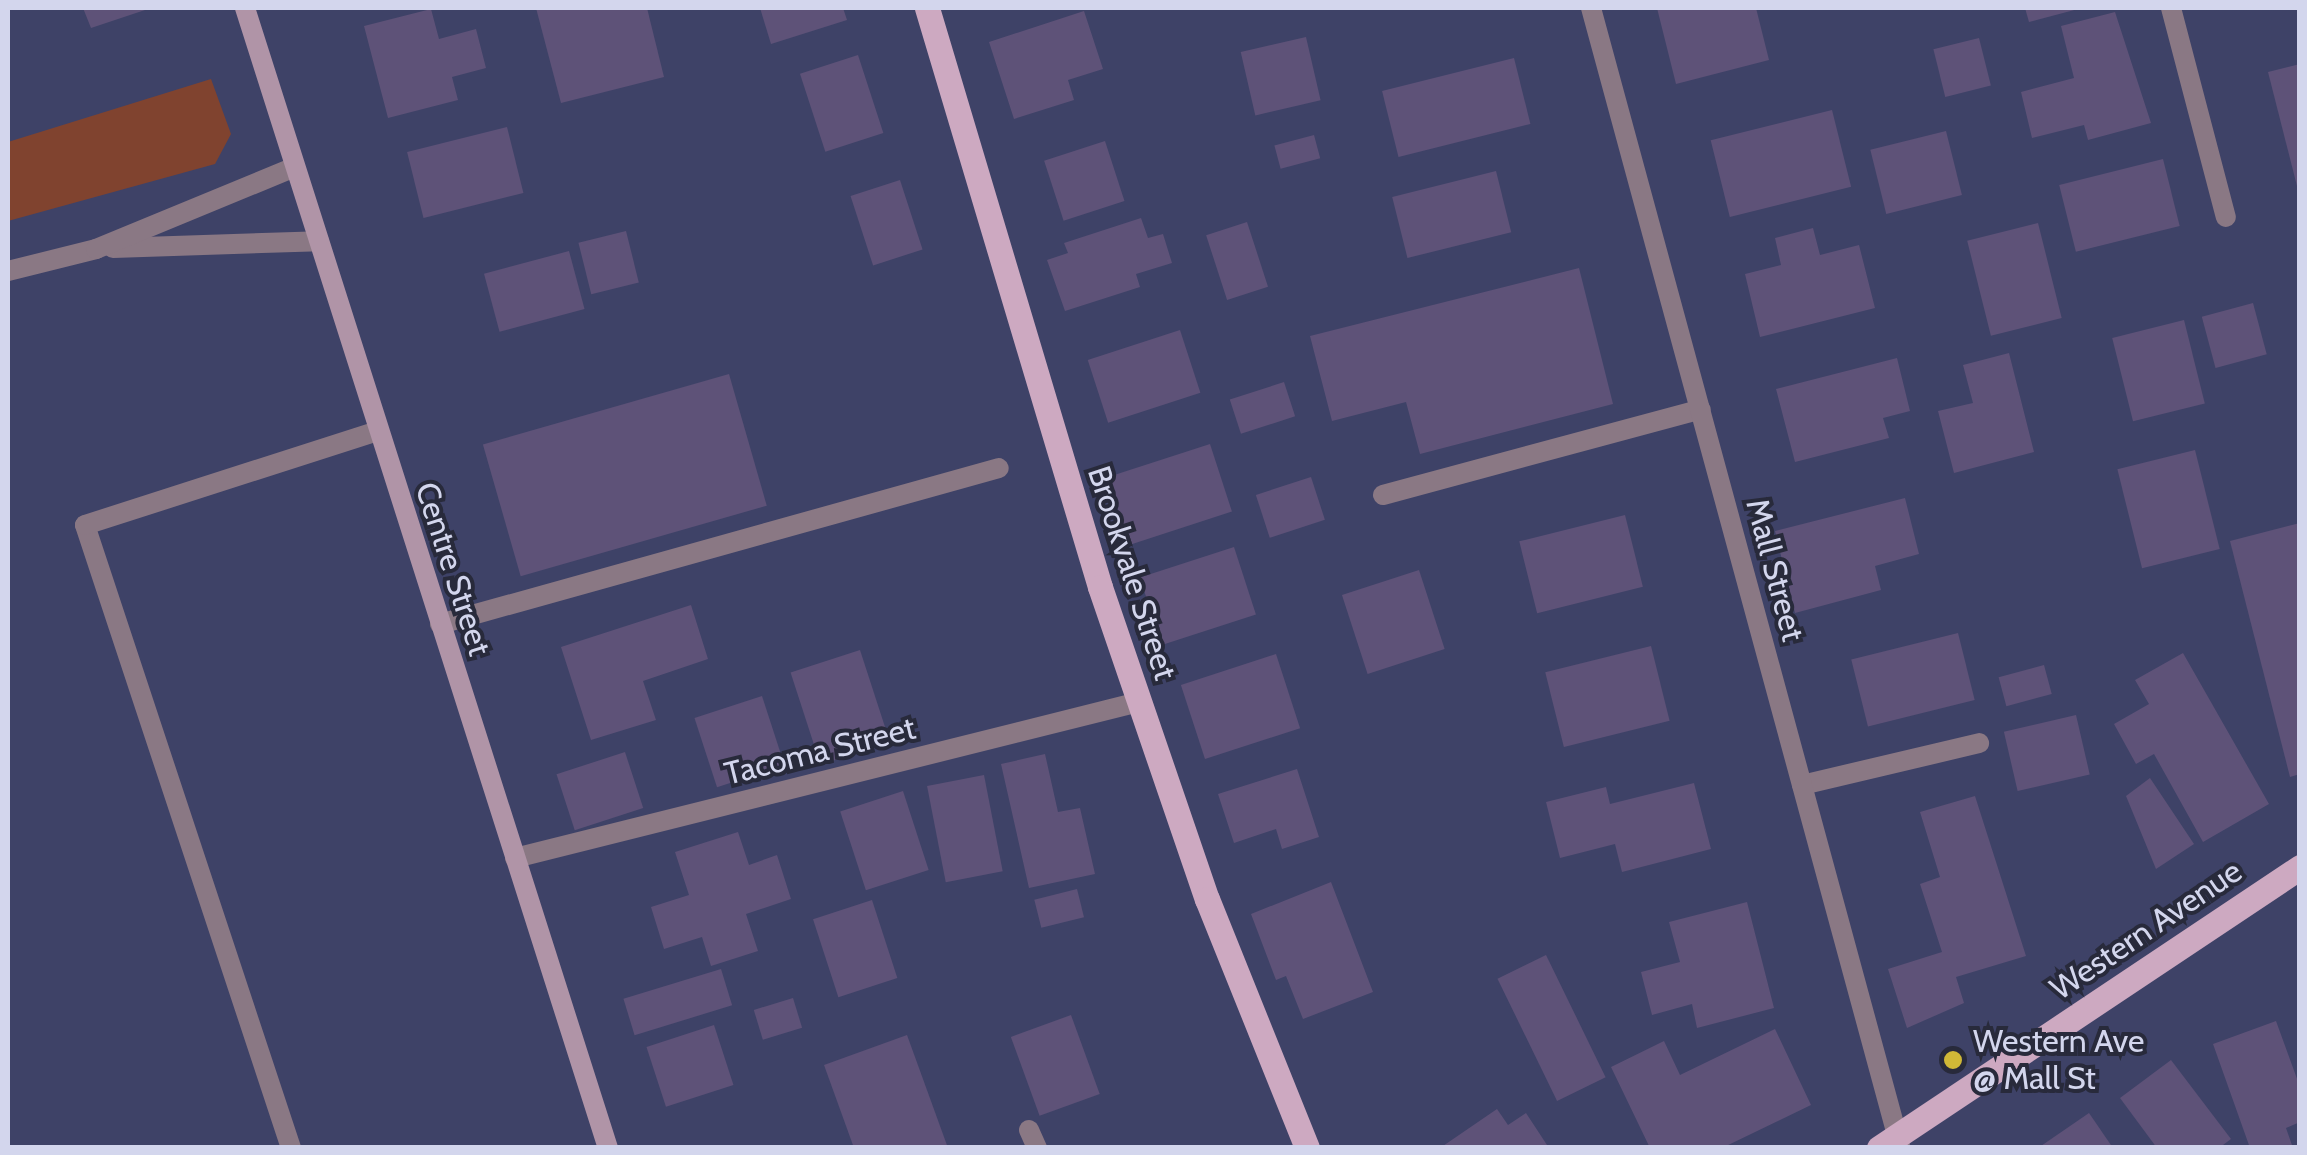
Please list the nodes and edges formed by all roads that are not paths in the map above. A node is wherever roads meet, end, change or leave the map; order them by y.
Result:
1 (245, 8) edge
2 (927, 8) edge
3 (1591, 8) edge
4 (2171, 8) edge
5 (296, 167) junction
6 (2226, 217) dead end
7 (319, 241) junction
8 (96, 249) junction
9 (8, 271) edge
10 (1700, 409) junction
11 (376, 432) junction
12 (999, 468) dead end
13 (1383, 495) dead end
14 (440, 624) junction
15 (1139, 702) junction
16 (1979, 744) dead end
17 (1802, 785) junction
18 (515, 858) junction
19 (2300, 867) edge
20 (1892, 1144) edge
21 (291, 1148) edge
22 (608, 1148) edge
23 (1307, 1148) edge

1 - 5 main road, Centre Street
2 - 15 main road, Brookvale Street
3 - 10 street, Mall Street
4 - 6 street
5 - 7 main road, Centre Street
5 - 8 street
7 - 8 street
7 - 11 main road, Centre Street
8 - 9 street
10 - 13 street
10 - 17 street, Mall Street
11 - 14 main road, Centre Street
11 - 21 street
12 - 14 street
14 - 18 main road, Centre Street
15 - 18 street, Tacoma Street
15 - 23 main road, Brookvale Street
16 - 17 street
17 - 20 street, Mall Street
18 - 22 main road, Centre Street
19 - 20 main road, Western Avenue

